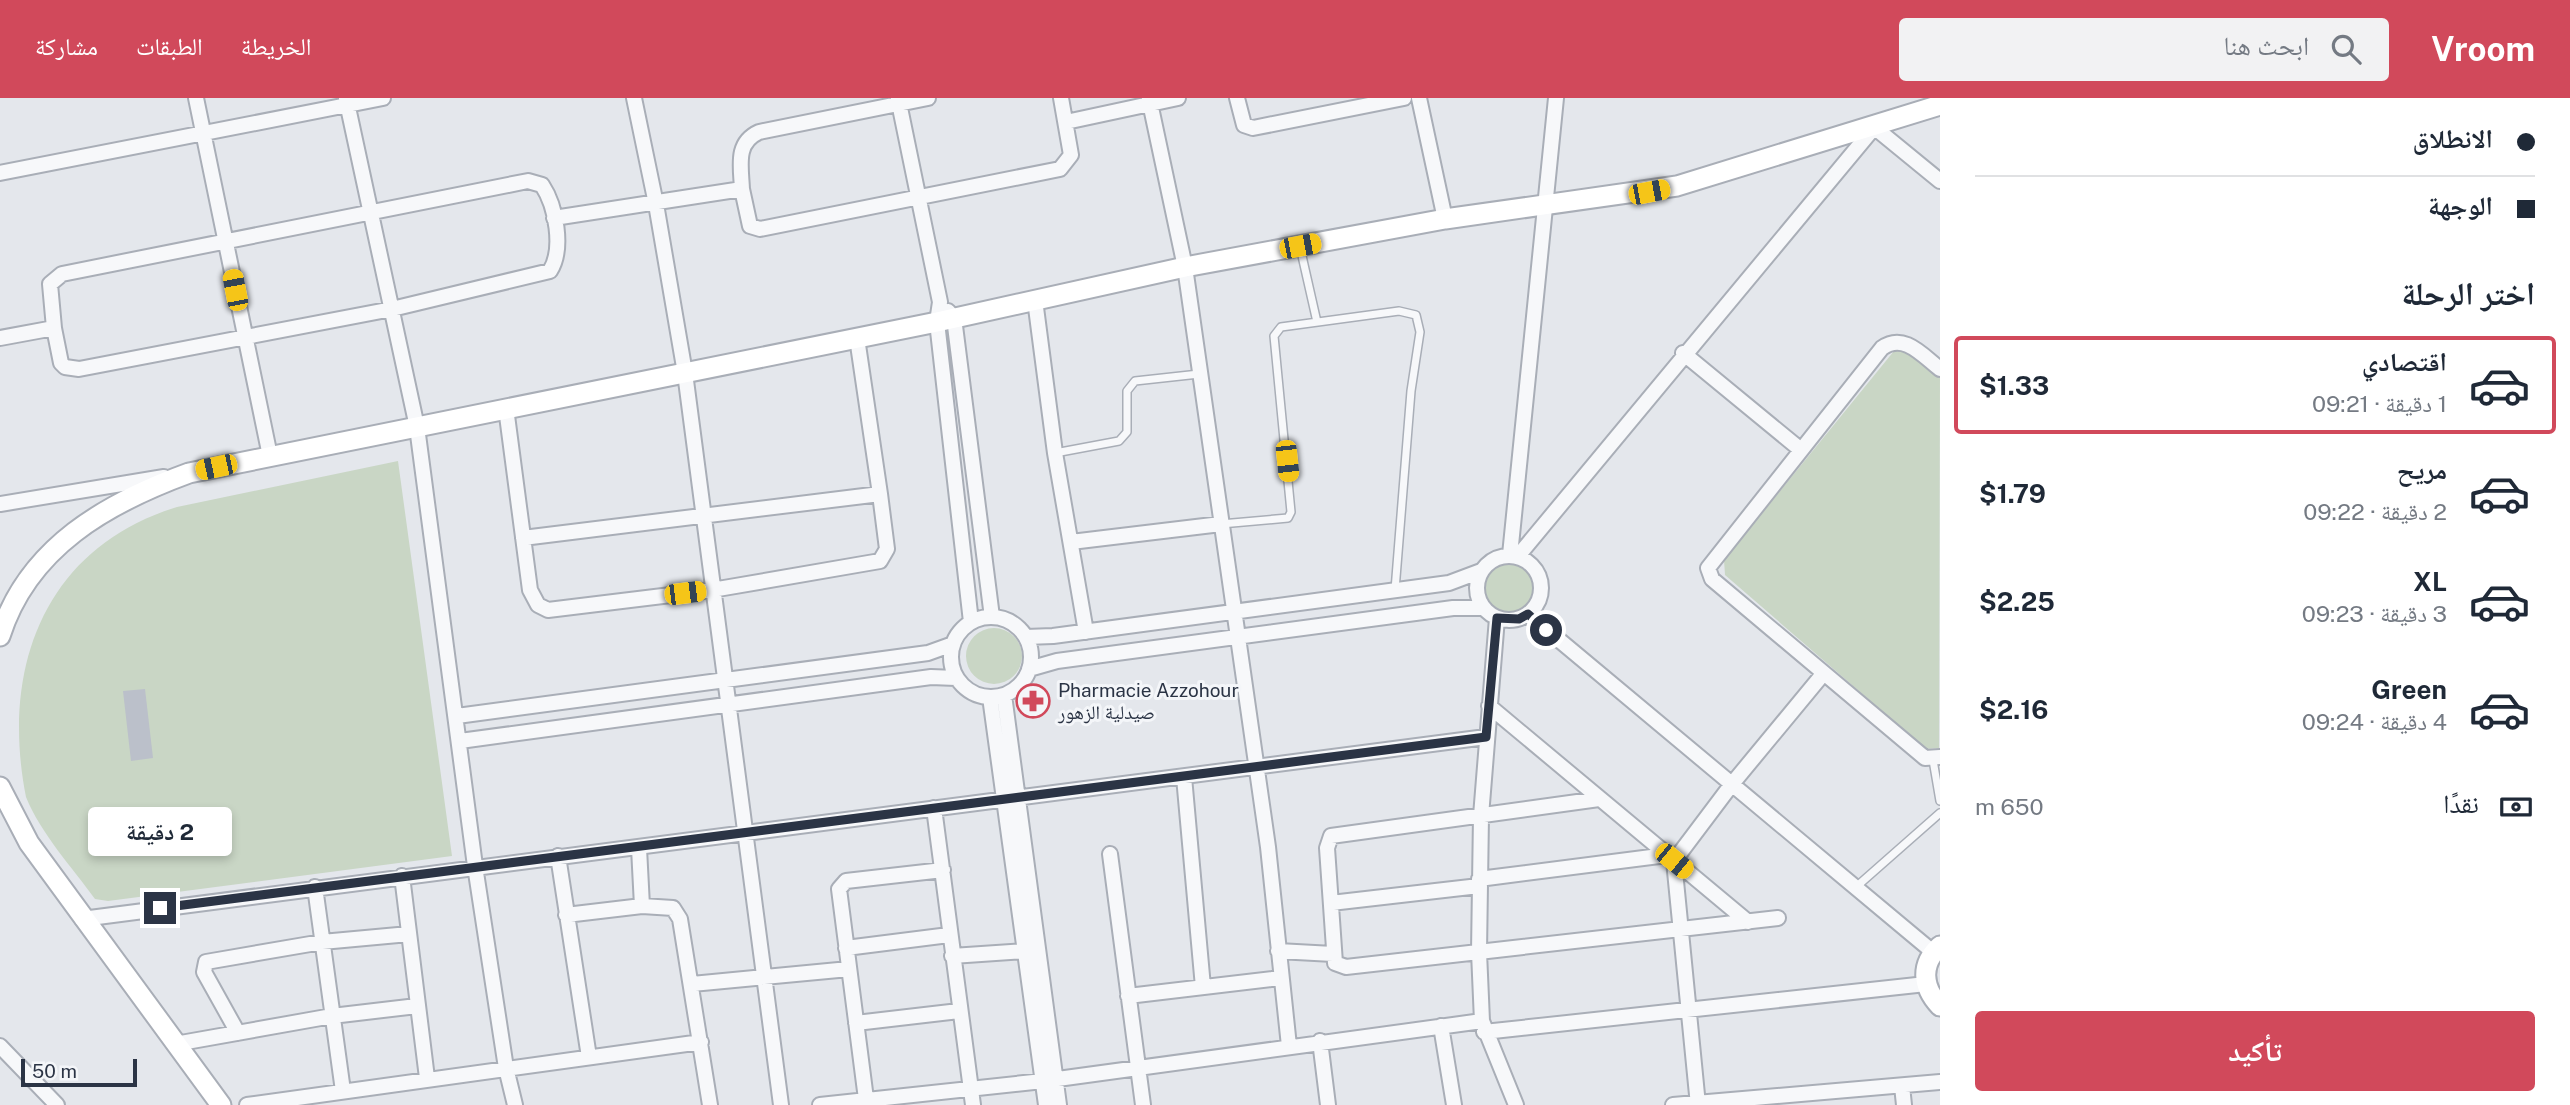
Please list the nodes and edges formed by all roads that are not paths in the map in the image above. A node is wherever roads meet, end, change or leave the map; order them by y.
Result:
1 (196, 98) edge
2 (383, 98) edge
3 (634, 98) edge
4 (928, 98) edge
5 (1060, 98) edge
6 (1178, 98) edge
7 (1237, 98) edge
8 (1404, 98) edge
9 (1419, 98) edge
10 (1556, 98) edge
11 (346, 101) edge
12 (899, 101) edge
13 (1150, 101) edge
14 (1940, 104) edge
15 (1066, 122) junction
16 (1876, 125) junction
17 (203, 133) junction
18 (0, 173) edge
19 (1940, 181) edge
20 (742, 189) junction
21 (919, 199) junction
22 (656, 204) junction
23 (1546, 205) junction
24 (369, 213) junction
25 (554, 218) junction
26 (1445, 219) junction
27 (226, 243) junction
28 (1300, 246) junction
29 (1185, 267) junction
30 (1035, 300) junction
31 (392, 309) junction
32 (945, 320) junction
33 (1317, 322) junction
34 (54, 328) junction
35 (245, 337) junction
36 (0, 338) edge
37 (857, 338) junction
38 (1684, 353) junction
39 (1940, 369) edge
40 (685, 373) junction
41 (1199, 374) junction
42 (506, 408) junction
43 (417, 427) junction
44 (1801, 450) junction
45 (1055, 453) junction
46 (270, 456) junction
47 (189, 473) junction
48 (880, 494) junction
49 (1, 501) edge
50 (705, 516) junction
51 (1221, 524) junction
52 (523, 538) junction
53 (1071, 542) junction
54 (1514, 556) junction
55 (1481, 571) junction
56 (712, 590) junction
57 (1395, 590) junction
58 (1484, 608) junction
59 (1233, 612) junction
60 (1528, 614) junction
61 (992, 617) junction
62 (1497, 618) junction
63 (971, 622) junction
64 (1087, 632) junction
65 (0, 636) edge
66 (1237, 636) junction
67 (1026, 637) junction
68 (953, 644) junction
69 (1030, 669) junction
70 (1823, 674) junction
71 (956, 678) junction
72 (724, 680) junction
73 (997, 696) junction
74 (728, 705) junction
75 (1489, 706) junction
76 (457, 716) junction
77 (1486, 737) junction
78 (460, 741) junction
79 (1936, 759) edge
80 (1257, 768) junction
81 (1184, 777) junction
82 (1732, 784) junction
83 (1, 793) edge
84 (1011, 799) junction
85 (1599, 799) junction
86 (1940, 801) edge
87 (934, 808) junction
88 (1940, 813) edge
89 (1481, 816) junction
90 (745, 835) junction
91 (639, 848) junction
92 (1110, 854) dead end
93 (558, 856) junction
94 (1671, 858) junction
95 (475, 866) junction
96 (943, 870) junction
97 (402, 876) junction
98 (1479, 883) junction
99 (315, 887) junction
100 (1856, 888) junction
101 (1331, 903) junction
102 (642, 906) junction
103 (566, 915) junction
104 (1778, 918) dead end
105 (82, 919) junction
106 (1748, 922) junction
107 (1680, 929) junction
108 (409, 934) junction
109 (949, 935) junction
110 (322, 942) junction
111 (846, 948) junction
112 (1937, 949) edge
113 (1026, 951) junction
114 (1278, 951) junction
115 (1479, 952) junction
116 (1333, 954) junction
117 (952, 956) junction
118 (849, 969) junction
119 (1280, 978) junction
120 (765, 979) junction
121 (692, 984) junction
122 (1926, 984) junction
123 (1203, 987) junction
124 (1128, 996) junction
125 (417, 1006) junction
126 (1940, 1006) edge
127 (1690, 1008) junction
128 (959, 1011) junction
129 (332, 1016) junction
130 (856, 1023) junction
131 (1441, 1026) junction
132 (1483, 1027) junction
133 (238, 1033) junction
134 (1320, 1041) junction
135 (701, 1042) junction
136 (175, 1045) junction
137 (1289, 1045) junction
138 (0, 1046) edge
139 (589, 1057) junction
140 (506, 1068) junction
141 (1138, 1068) junction
142 (427, 1078) junction
143 (1050, 1079) junction
144 (1940, 1082) edge
145 (1902, 1086) junction
146 (971, 1088) junction
147 (343, 1091) junction
148 (866, 1099) junction
149 (1698, 1104) edge
150 (57, 1105) edge
151 (221, 1105) edge
152 (247, 1105) edge
153 (515, 1105) edge
154 (710, 1105) edge
155 (781, 1105) edge
156 (820, 1105) edge
157 (973, 1105) edge
158 (1046, 1105) edge
159 (1059, 1105) edge
160 (1143, 1105) edge
161 (1328, 1105) edge
162 (1454, 1105) edge
163 (1516, 1105) edge
164 (1673, 1105) edge
165 (1904, 1105) edge

1 - 17 street
2 - 11 street
3 - 22 street
4 - 12 street
5 - 15 street
6 - 13 street
7 - 8 street
9 - 26 street
10 - 23 street
11 - 17 street
11 - 24 street
12 - 20 street
12 - 21 street
13 - 15 street
13 - 29 street
14 - 16 main road
15 - 21 street
16 - 19 street
16 - 23 main road
16 - 38 street
17 - 18 street
17 - 27 street
20 - 21 street
20 - 22 street
21 - 32 street
22 - 25 street
22 - 40 street
23 - 26 main road
23 - 54 street
24 - 25 street
24 - 27 street
24 - 31 street
25 - 31 street
26 - 28 main road
27 - 34 street
27 - 35 street
28 - 29 main road
28 - 33 lane
29 - 30 main road
29 - 41 street
30 - 32 main road
30 - 45 street
31 - 35 street
31 - 43 street
32 - 37 main road
32 - 61 street
32 - 63 street
33 - 51 lane
33 - 57 lane
34 - 35 street
34 - 36 street
35 - 46 street
37 - 40 main road
37 - 48 street
38 - 44 street
38 - 54 street
39 - 44 street
40 - 42 main road
40 - 50 street
41 - 45 lane
41 - 51 street
42 - 43 main road
42 - 52 street
43 - 46 main road
43 - 76 street
44 - 70 street
45 - 53 street
46 - 47 main road
47 - 49 street
47 - 65 main road
48 - 50 street
48 - 56 street
50 - 52 street
50 - 56 street
51 - 53 street
51 - 59 street
52 - 56 street
53 - 64 street
54 - 55 street
54 - 60 street
55 - 57 street
55 - 58 street
56 - 72 street
57 - 59 street
58 - 62 street
58 - 66 street
59 - 64 street
59 - 66 street
60 - 62 street
60 - 82 street
61 - 63 street
61 - 67 street
62 - 75 street
63 - 68 street
64 - 67 street
66 - 69 street
66 - 80 street
67 - 69 street
68 - 71 street
68 - 72 street
69 - 73 street
70 - 79 street
70 - 82 street
71 - 73 street
71 - 74 street
72 - 74 street
72 - 76 street
73 - 84 street
74 - 78 street
74 - 90 street
75 - 77 street
75 - 85 street
76 - 78 street
77 - 80 street
77 - 89 street
78 - 95 street
79 - 86 lane
80 - 81 street
80 - 114 street
81 - 84 street
81 - 123 street
82 - 94 street
82 - 100 street
83 - 105 main road
84 - 87 street
84 - 113 street
84 - 143 street
85 - 89 street
85 - 94 street
87 - 90 street
87 - 96 street
88 - 100 lane
89 - 98 street
89 - 101 street
90 - 91 street
90 - 120 street
91 - 93 street
91 - 102 street
92 - 124 street
93 - 95 street
93 - 103 street
94 - 98 street
94 - 106 street
94 - 107 street
95 - 97 street
95 - 140 street
96 - 109 street
96 - 111 street
97 - 99 street
97 - 108 street
98 - 101 street
98 - 115 street
99 - 105 street
99 - 110 street
100 - 112 street
101 - 116 street
102 - 103 street
102 - 121 street
103 - 139 street
104 - 106 street
105 - 136 main road
106 - 107 street
107 - 115 street
107 - 127 street
108 - 110 street
108 - 125 street
109 - 111 street
109 - 117 street
110 - 129 street
110 - 133 street
111 - 118 street
112 - 122 main road
113 - 117 street
113 - 143 street
114 - 116 street
114 - 119 street
115 - 116 street
115 - 132 street
117 - 128 street
118 - 120 street
118 - 130 street
119 - 123 street
119 - 137 street
120 - 121 street
120 - 155 street
121 - 135 street
122 - 126 main road
122 - 127 street
123 - 124 street
124 - 141 street
125 - 129 street
125 - 142 street
127 - 132 street
127 - 149 street
128 - 130 street
128 - 146 street
129 - 133 street
129 - 147 street
130 - 148 street
131 - 132 street
131 - 134 street
131 - 162 street
132 - 163 street
133 - 136 street
134 - 137 street
134 - 161 street
135 - 139 street
135 - 154 street
136 - 151 main road
137 - 141 street
138 - 150 street
139 - 140 street
140 - 142 street
140 - 153 street
141 - 143 street
141 - 160 street
142 - 147 street
143 - 146 street
143 - 158 street
143 - 159 street
144 - 145 street
145 - 149 street
145 - 165 street
146 - 148 street
146 - 157 street
147 - 152 street
148 - 156 street
149 - 164 street

